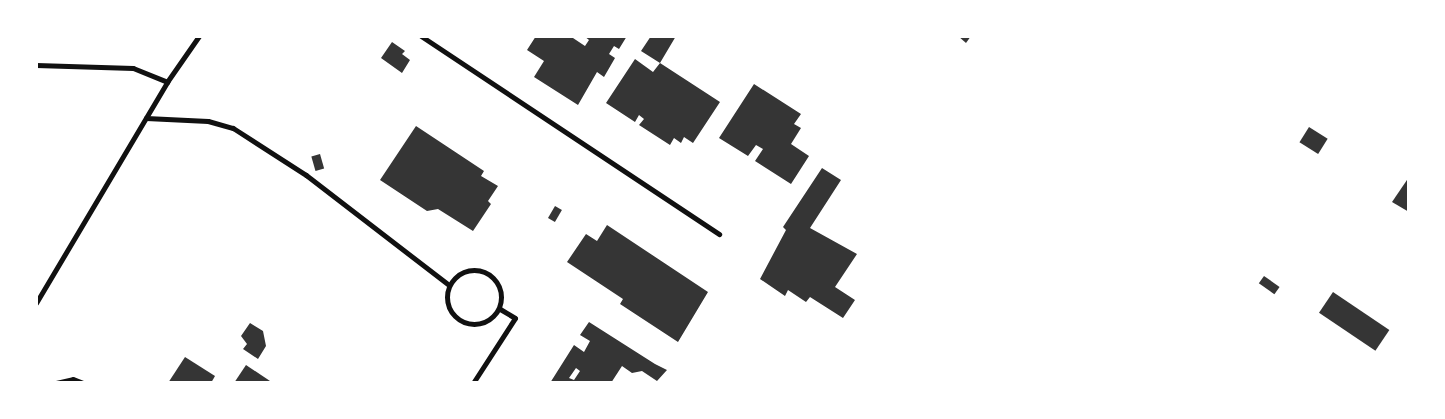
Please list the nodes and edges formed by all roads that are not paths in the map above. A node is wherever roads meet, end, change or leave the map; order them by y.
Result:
1 (198, 36) edge
2 (421, 36) edge
3 (36, 65) edge
4 (167, 82) junction
5 (146, 118) junction
6 (719, 234) dead end
7 (449, 285) junction
8 (36, 303) edge
9 (500, 309) junction
10 (56, 383) edge
11 (83, 383) edge
12 (473, 383) edge

1 - 4 street
2 - 6 street
3 - 4 street
4 - 5 street
5 - 7 street
5 - 8 street
7 - 9 street
7 - 9 street
9 - 12 street
10 - 11 street

